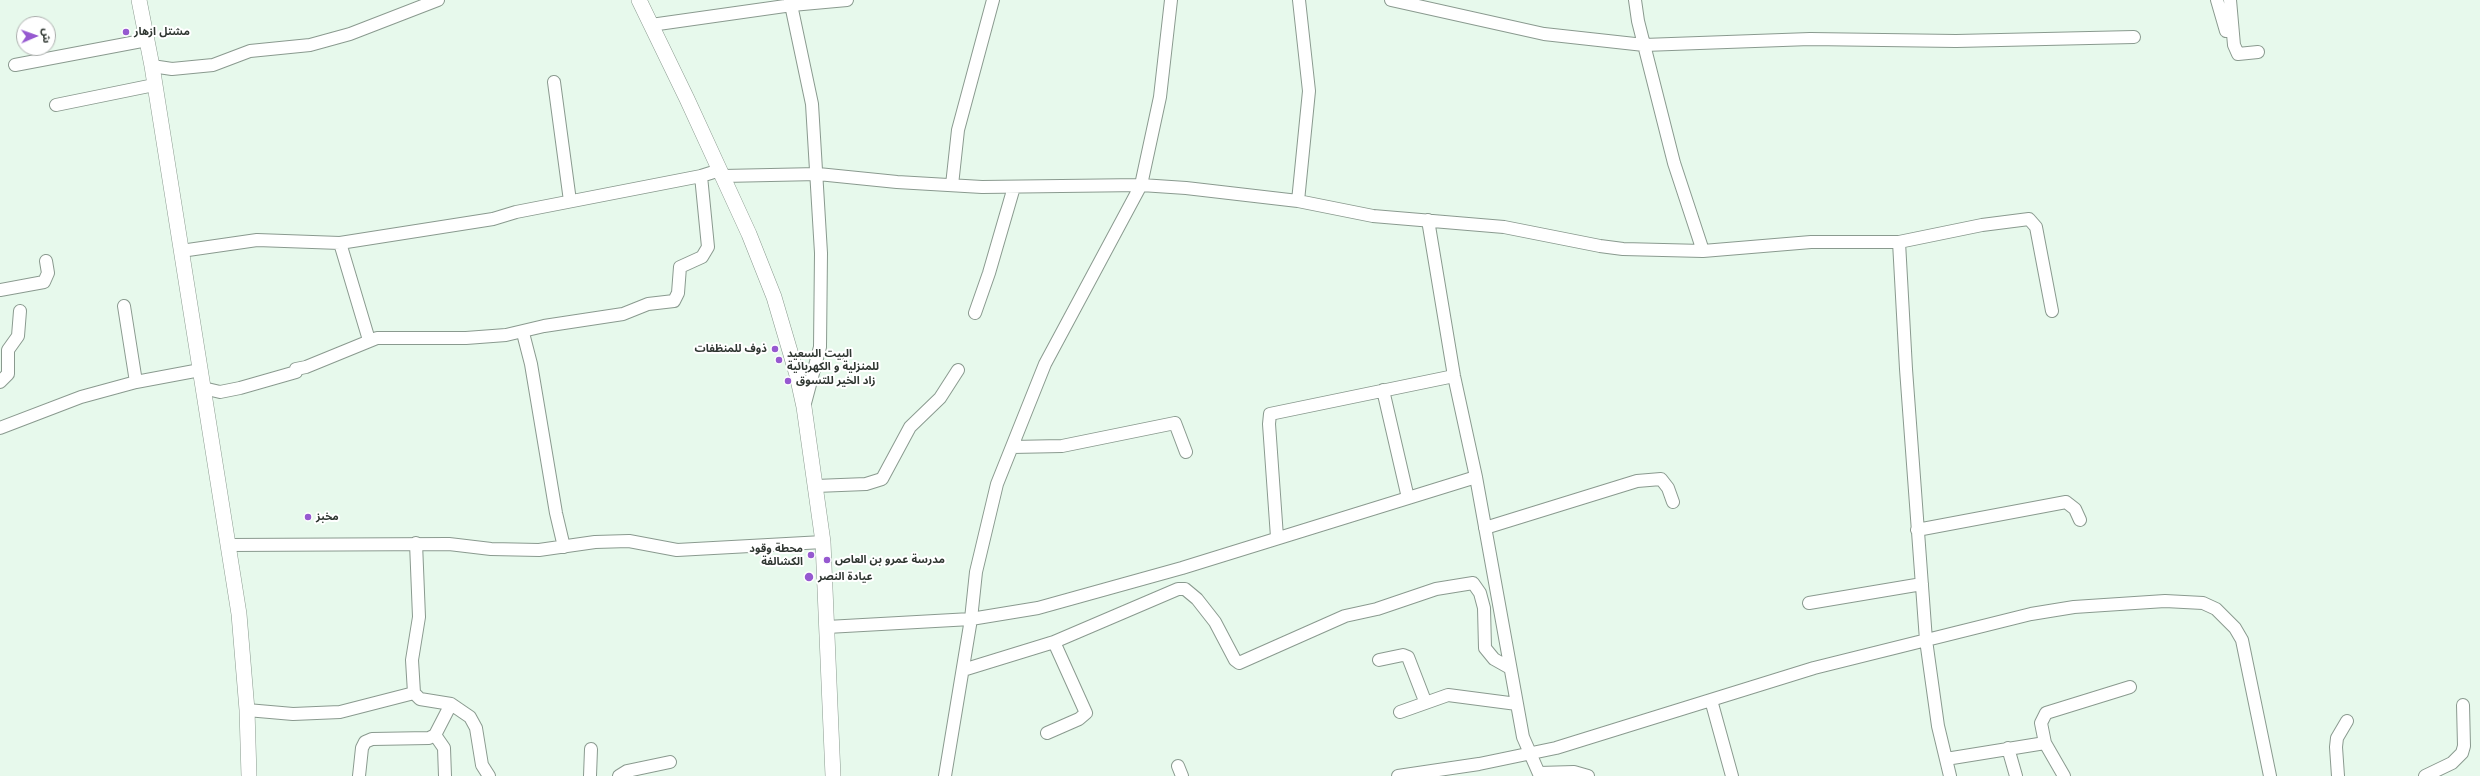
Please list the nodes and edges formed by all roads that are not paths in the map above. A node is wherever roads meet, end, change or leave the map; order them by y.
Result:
1 (139, 0) edge
2 (438, 0) edge
3 (638, 0) edge
4 (847, 0) edge
5 (993, 0) edge
6 (1171, 0) edge
7 (1299, 0) edge
8 (1391, 0) edge
9 (1635, 0) edge
10 (2216, 0) edge
11 (2230, 0) edge
12 (791, 2) edge
13 (1423, 4) edge
14 (651, 25) junction
15 (2134, 37) dead end
16 (146, 40) junction
17 (1644, 45) junction
18 (2234, 45) junction
19 (2258, 52) dead end
20 (15, 65) dead end
21 (152, 66) junction
22 (554, 82) dead end
23 (154, 85) junction
24 (56, 105) dead end
25 (722, 173) junction
26 (818, 174) junction
27 (701, 176) junction
28 (952, 185) junction
29 (1141, 185) junction
30 (1014, 187) junction
31 (570, 201) junction
32 (1298, 201) junction
33 (1428, 220) junction
34 (340, 242) junction
35 (1899, 242) junction
36 (181, 251) junction
37 (1703, 251) junction
38 (46, 261) dead end
39 (0, 290) edge
40 (124, 306) dead end
41 (20, 311) dead end
42 (2052, 311) dead end
43 (975, 313) dead end
44 (523, 332) junction
45 (369, 340) junction
46 (200, 370) junction
47 (958, 370) dead end
48 (1454, 376) junction
49 (0, 382) edge
50 (136, 382) junction
51 (203, 388) junction
52 (1383, 390) junction
53 (804, 407) junction
54 (0, 428) edge
55 (1012, 447) junction
56 (1186, 452) dead end
57 (1476, 477) junction
58 (816, 486) junction
59 (1408, 498) junction
60 (1673, 502) dead end
61 (2080, 520) dead end
62 (1485, 528) junction
63 (1917, 530) junction
64 (1277, 537) junction
65 (823, 542) junction
66 (416, 543) junction
67 (228, 545) junction
68 (564, 547) junction
69 (1922, 584) junction
70 (1810, 602) dead end
71 (971, 619) junction
72 (827, 627) junction
73 (1926, 640) junction
74 (1054, 642) junction
75 (1379, 660) dead end
76 (1510, 668) junction
77 (963, 670) junction
78 (2130, 687) dead end
79 (414, 693) junction
80 (1711, 700) junction
81 (1425, 701) junction
82 (451, 704) junction
83 (1517, 704) junction
84 (2463, 705) dead end
85 (247, 710) junction
86 (1400, 712) dead end
87 (2347, 721) dead end
88 (1047, 733) dead end
89 (436, 735) junction
90 (2045, 743) junction
91 (2008, 748) junction
92 (591, 749) dead end
93 (1529, 754) junction
94 (1946, 759) junction
95 (670, 762) dead end
96 (1430, 773) edge
97 (1539, 775) edge
98 (249, 776) edge
99 (359, 776) edge
100 (445, 776) edge
101 (489, 776) edge
102 (590, 776) edge
103 (619, 776) edge
104 (833, 776) edge
105 (945, 776) edge
106 (1398, 776) edge
107 (1588, 776) edge
108 (1732, 776) edge
109 (1950, 776) edge
110 (2016, 776) edge
111 (2064, 776) edge
112 (2270, 776) edge
113 (2338, 776) edge
114 (2425, 776) edge

1 - 16 street
2 - 21 street
3 - 14 street
4 - 12 street
5 - 28 street
6 - 29 street
7 - 32 street
8 - 13 street
9 - 17 street
10 - 18 street
11 - 18 street
12 - 14 street
12 - 26 street
13 - 17 street
14 - 25 street
15 - 17 street
16 - 20 street
16 - 21 street
17 - 37 street
18 - 19 street
21 - 23 street
22 - 31 street
23 - 24 street
23 - 36 street
25 - 26 street
25 - 27 street
25 - 53 street
26 - 28 street
26 - 53 street
27 - 31 street
27 - 44 street
28 - 30 street
29 - 30 street
29 - 32 street
29 - 55 street
30 - 43 street
31 - 34 street
32 - 33 street
33 - 37 street
33 - 48 street
34 - 36 street
34 - 45 street
35 - 37 street
35 - 42 street
35 - 63 street
36 - 46 street
38 - 39 street
40 - 50 street
41 - 49 street
44 - 45 street
44 - 68 street
45 - 51 street
46 - 50 street
46 - 51 street
47 - 58 street
48 - 52 street
48 - 57 street
50 - 54 street
51 - 67 street
52 - 59 street
52 - 64 street
53 - 58 street
55 - 56 street
55 - 71 street
57 - 59 street
57 - 62 street
58 - 65 street
59 - 64 street
60 - 62 street
61 - 63 street
62 - 76 street
63 - 69 street
64 - 71 street
65 - 68 street
65 - 72 street
66 - 67 street
66 - 68 street
66 - 79 street
67 - 85 street
69 - 70 street
69 - 73 street
71 - 72 street
71 - 77 street
72 - 104 street
73 - 80 street
73 - 94 street
73 - 112 street
74 - 76 street
74 - 77 street
74 - 88 street
75 - 81 street
76 - 83 street
77 - 105 street
78 - 90 street
79 - 82 street
79 - 85 street
80 - 93 street
80 - 108 street
81 - 83 street
81 - 86 street
82 - 89 street
82 - 101 street
83 - 93 street
84 - 114 street
85 - 98 street
87 - 113 street
89 - 99 street
89 - 100 street
90 - 91 street
90 - 111 street
91 - 94 street
91 - 110 street
92 - 102 street
93 - 96 street
93 - 97 street
94 - 109 street
95 - 103 street
96 - 106 street
97 - 107 street

